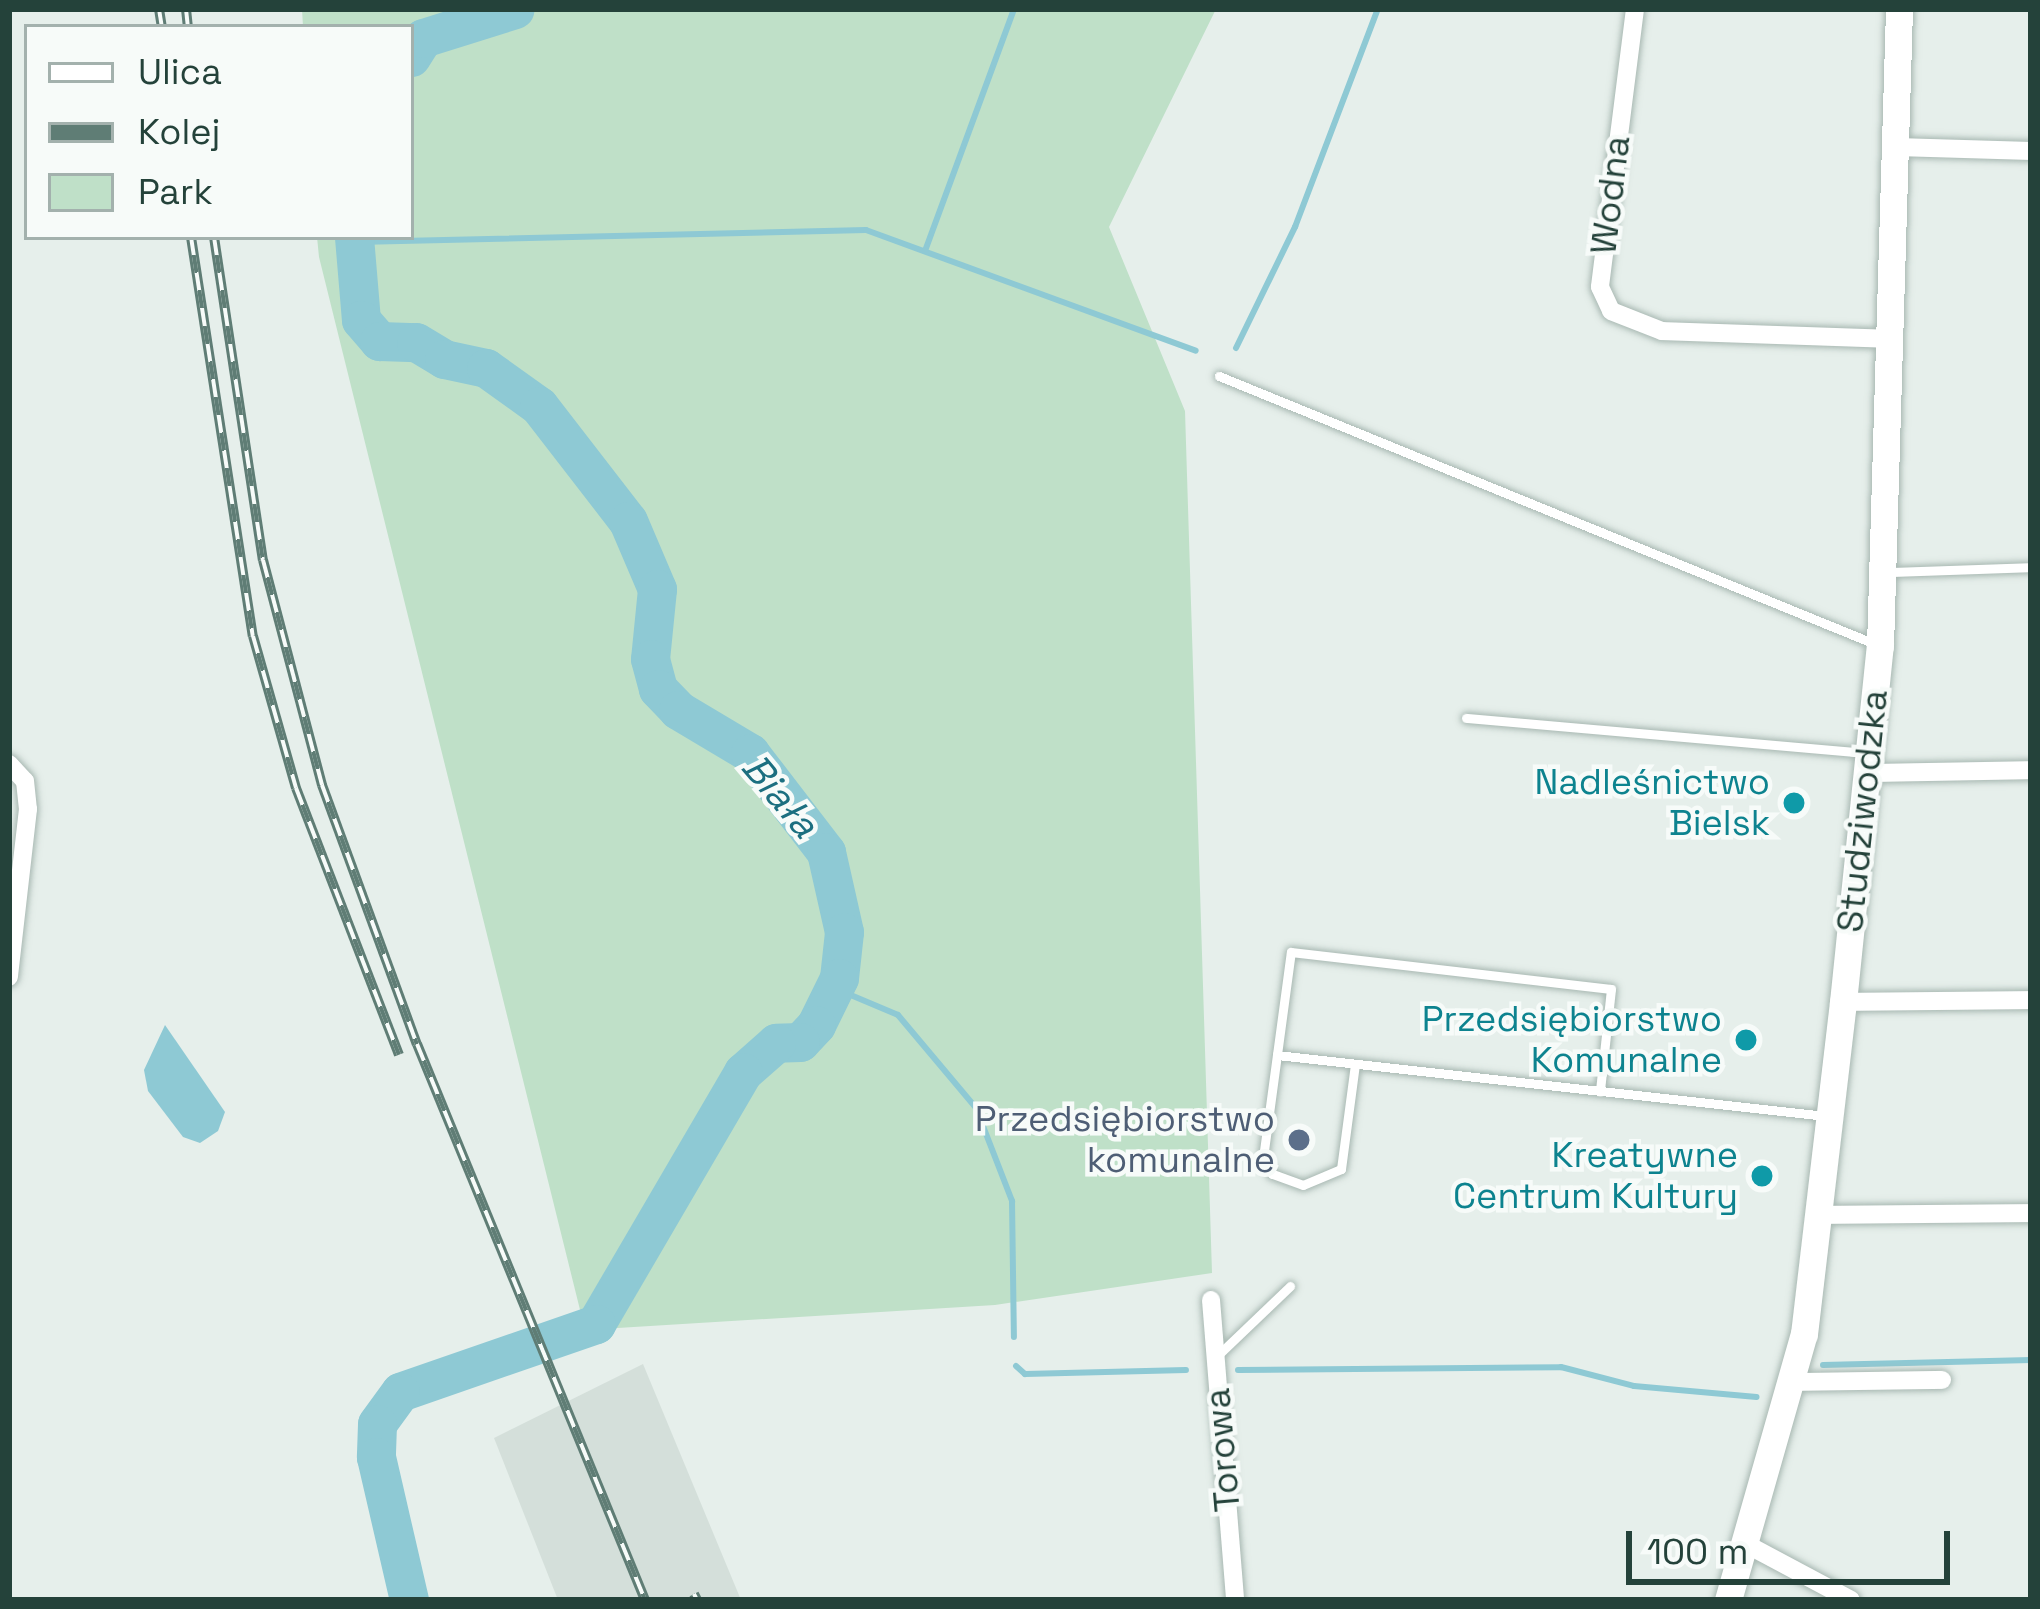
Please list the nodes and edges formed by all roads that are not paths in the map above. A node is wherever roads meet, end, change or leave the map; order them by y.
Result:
1 (1635, 9) edge
2 (1898, 9) edge
3 (1897, 147) junction
4 (2031, 151) edge
5 (1892, 339) junction
6 (1219, 376) dead end
7 (2031, 567) edge
8 (1883, 572) junction
9 (1880, 646) junction
10 (1466, 718) dead end
11 (1868, 763) junction
12 (9, 764) edge
13 (2031, 770) edge
14 (9, 977) edge
15 (2031, 1000) edge
16 (1843, 1002) junction
17 (1277, 1055) junction
18 (1355, 1064) junction
19 (1600, 1091) junction
20 (1830, 1116) junction
21 (2031, 1213) edge
22 (1820, 1216) junction
23 (1290, 1286) dead end
24 (1211, 1300) dead end
25 (1215, 1358) junction
26 (1942, 1380) dead end
27 (1794, 1382) junction
28 (1746, 1544) junction
29 (1234, 1600) edge
30 (1729, 1600) edge
31 (1851, 1600) edge

1 - 5 street, Wodna
2 - 3 street, Studziwodzka
3 - 4 street
3 - 5 street, Studziwodzka
5 - 8 street, Studziwodzka
6 - 9 lane
7 - 8 lane
8 - 9 street, Studziwodzka
9 - 11 street, Studziwodzka
10 - 11 lane
11 - 13 street
11 - 16 street, Studziwodzka
12 - 14 street
15 - 16 street
16 - 20 street, Studziwodzka
17 - 18 lane
17 - 18 lane
17 - 19 lane
18 - 19 lane
19 - 20 lane
20 - 22 street, Studziwodzka
21 - 22 street
22 - 27 street, Studziwodzka
23 - 25 lane
24 - 25 street, Torowa
25 - 29 street, Torowa
26 - 27 street
27 - 28 street, Studziwodzka
28 - 30 street, Studziwodzka
28 - 31 street

